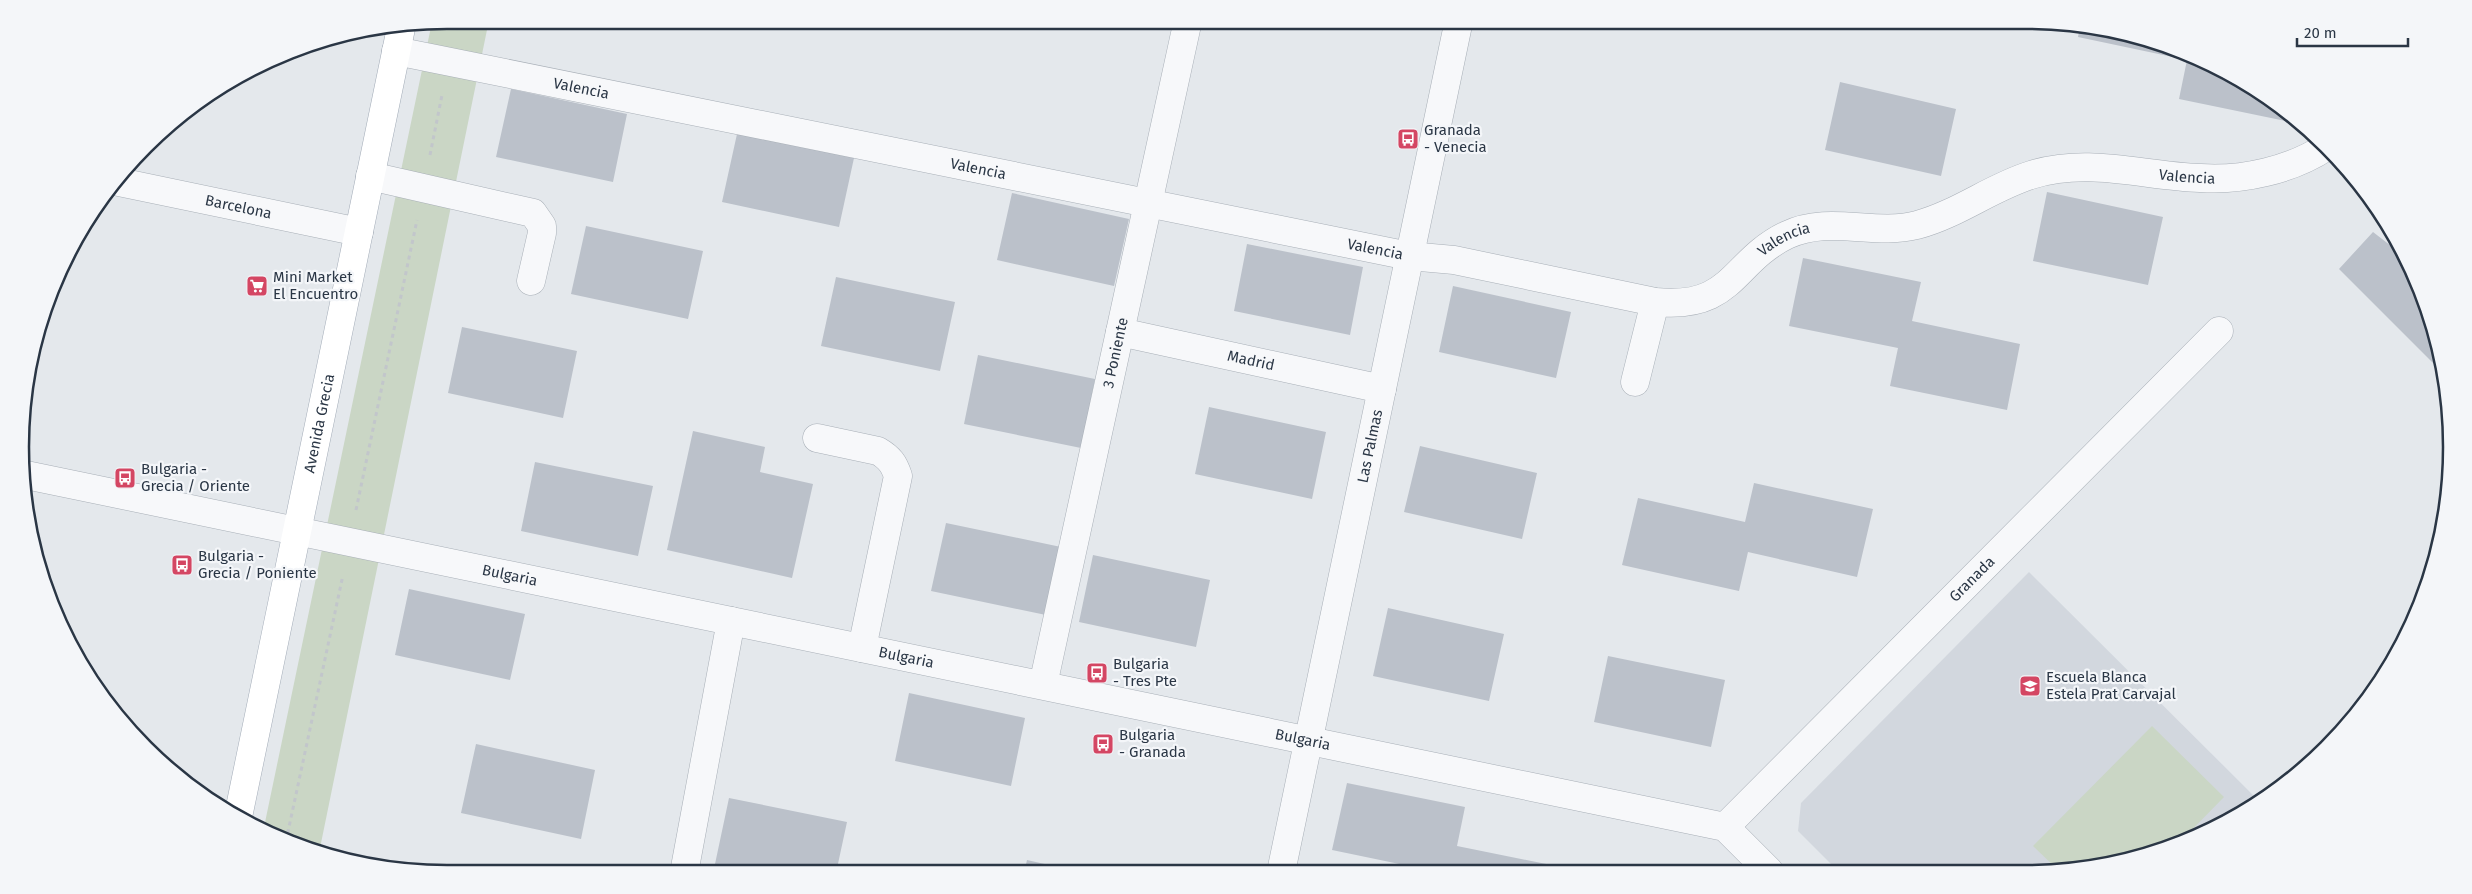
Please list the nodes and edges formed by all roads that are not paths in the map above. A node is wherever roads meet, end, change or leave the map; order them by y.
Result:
1 (1186, 29) edge
2 (1457, 29) edge
3 (398, 39) edge
4 (2320, 150) edge
5 (370, 176) junction
6 (123, 183) edge
7 (1148, 204) junction
8 (359, 232) junction
9 (1410, 256) junction
10 (531, 281) dead end
11 (1655, 302) junction
12 (2219, 331) dead end
13 (1120, 332) junction
14 (1635, 382) dead end
15 (1382, 389) junction
16 (817, 438) dead end
17 (30, 475) edge
18 (297, 530) junction
19 (731, 621) junction
20 (862, 648) junction
21 (1043, 686) junction
22 (1308, 741) junction
23 (239, 810) edge
24 (1725, 827) junction
25 (686, 865) edge
26 (1282, 865) edge
27 (1763, 865) edge

1 - 7 street, 3 Poniente
2 - 9 street, Las Palmas
3 - 5 main road, Avenida Grecia
3 - 7 street, Valencia
4 - 11 street, Valencia
5 - 8 main road, Avenida Grecia
5 - 10 street
6 - 8 street, Barcelona
7 - 9 street, Valencia
7 - 13 street, 3 Poniente
8 - 18 main road, Avenida Grecia
9 - 11 street, Valencia
9 - 15 street, Las Palmas
11 - 14 street
12 - 24 street, Granada
13 - 15 street, Madrid
13 - 21 street, 3 Poniente
15 - 22 street, Las Palmas
16 - 20 street
17 - 18 street, Bulgaria
18 - 19 street, Bulgaria
18 - 23 main road, Avenida Grecia
19 - 20 street, Bulgaria
19 - 25 street
20 - 21 street, Bulgaria
21 - 22 street, Bulgaria
22 - 24 street, Bulgaria
22 - 26 street, Las Palmas
24 - 27 street

